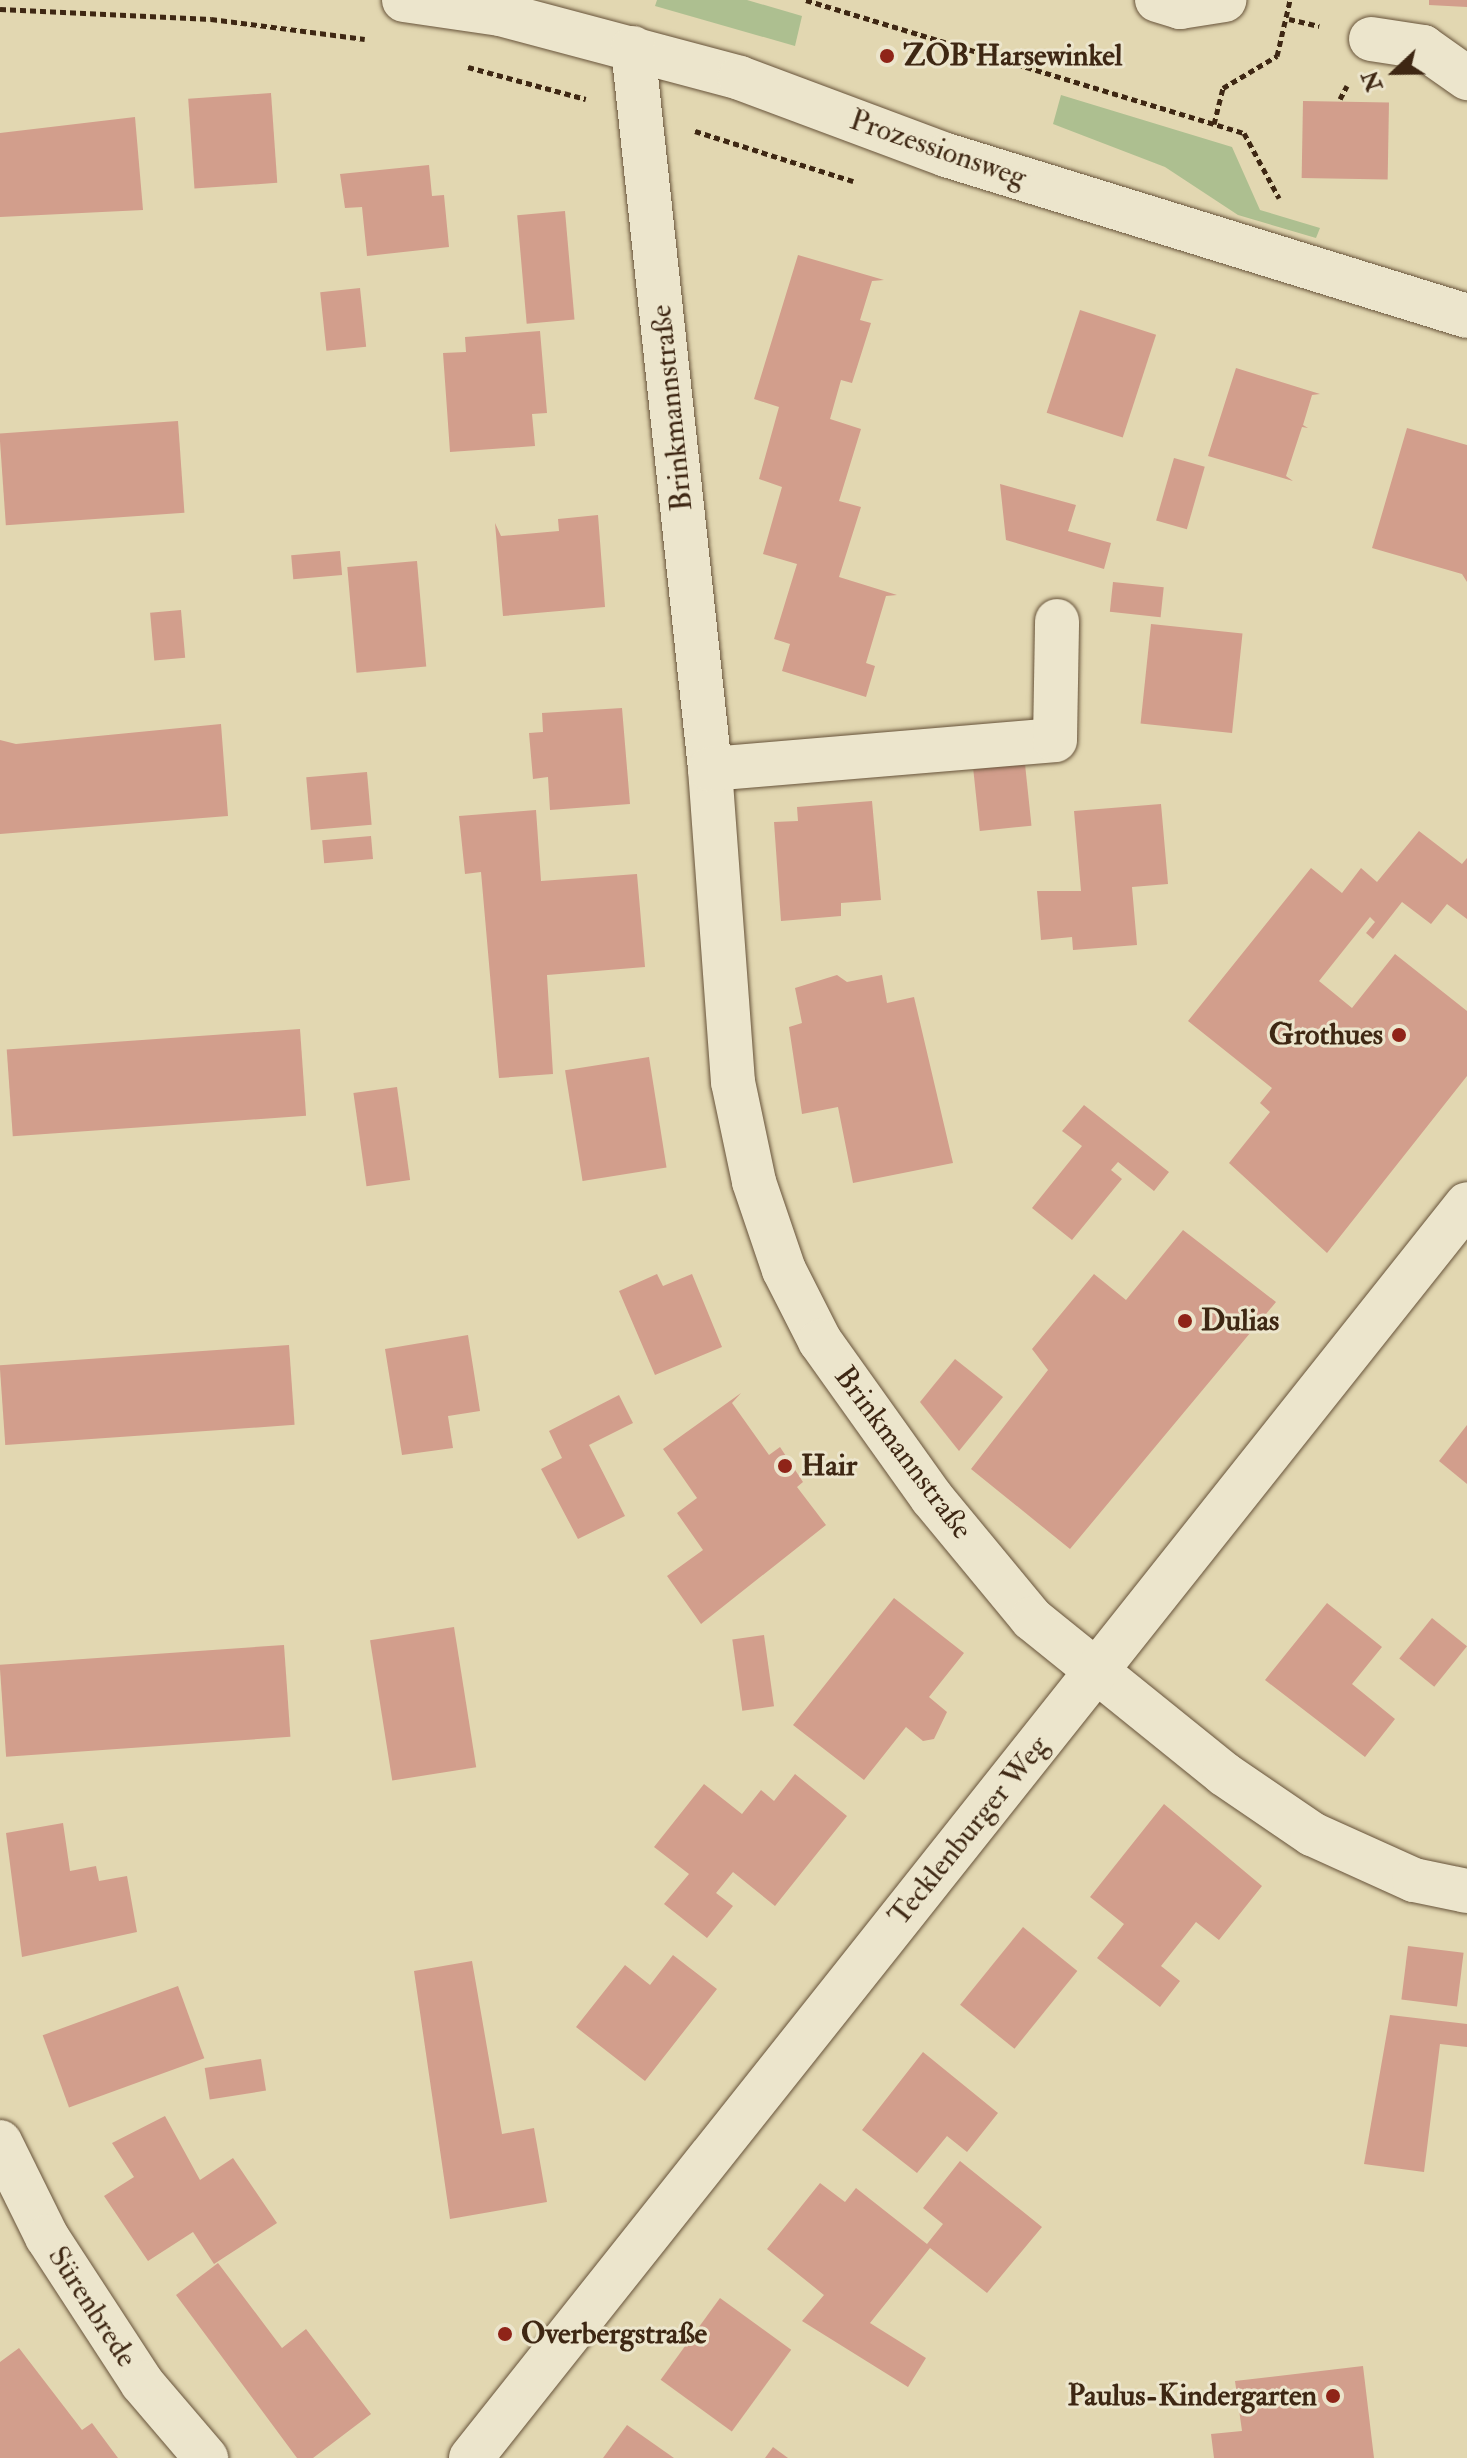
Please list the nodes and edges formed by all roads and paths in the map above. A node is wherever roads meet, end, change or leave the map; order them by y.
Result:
1 (404, 0) edge
2 (806, 0) edge
3 (1157, 0) edge
4 (1224, 0) edge
5 (1290, 0) edge
6 (0, 9) edge
7 (1371, 39) dead end
8 (372, 41) dead end
9 (633, 48) junction
10 (461, 65) dead end
11 (1467, 78) edge
12 (640, 113) junction
13 (1214, 124) junction
14 (867, 186) dead end
15 (1289, 201) dead end
16 (1465, 310) edge
17 (1057, 621) dead end
18 (710, 769) junction
19 (1467, 1204) edge
20 (1096, 1673) junction
21 (1467, 1891) edge
22 (0, 2142) edge
23 (206, 2458) edge
24 (471, 2458) edge

1 - 9 street, Prozessionsweg
2 - 13 path
3 - 4 street
5 - 13 path
6 - 8 path
7 - 11 street
9 - 12 street, Brinkmannstraße
9 - 16 street, Prozessionsweg
10 - 12 path
12 - 14 path
12 - 18 street, Brinkmannstraße
13 - 15 path
17 - 18 street
18 - 20 street, Brinkmannstraße
19 - 20 street, Tecklenburger Weg
20 - 21 street, Brinkmannstraße
20 - 24 street, Tecklenburger Weg
22 - 23 street, Sürenbrede

